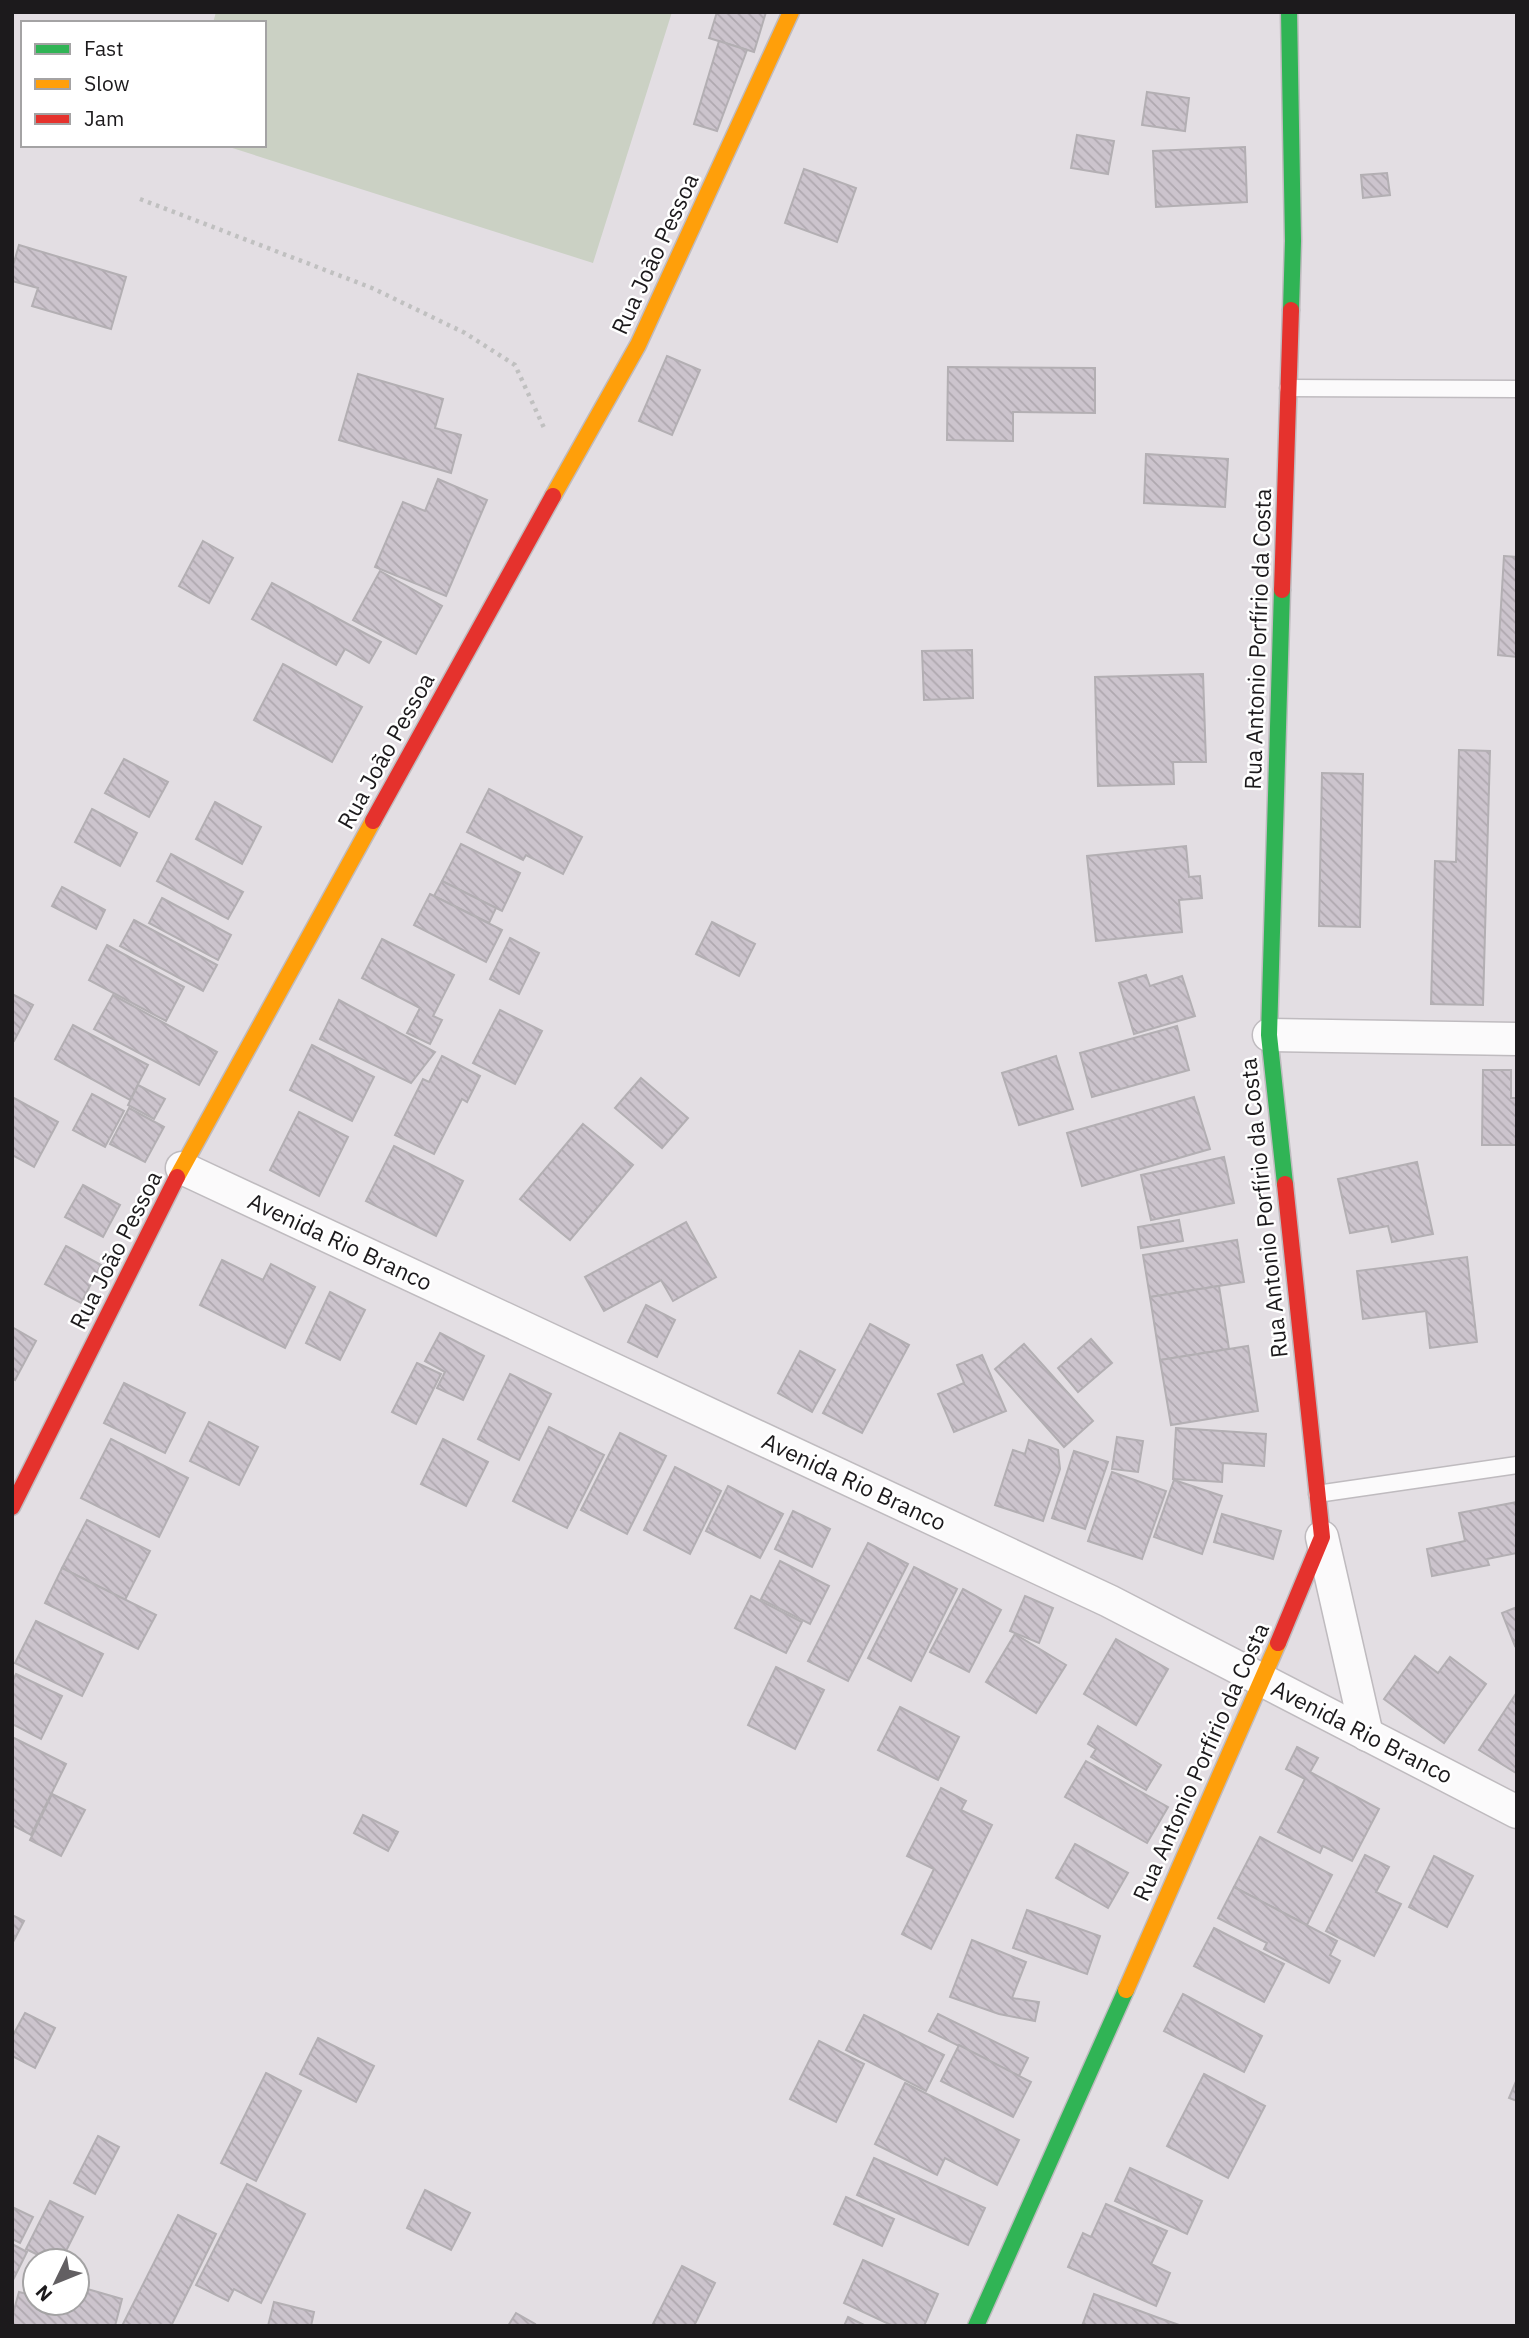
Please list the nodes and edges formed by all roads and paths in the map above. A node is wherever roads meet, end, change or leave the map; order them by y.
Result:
1 (790, 12) edge
2 (1289, 12) edge
3 (140, 199) dead end
4 (1288, 388) junction
5 (1517, 389) edge
6 (565, 475) junction
7 (1269, 1035) junction
8 (1517, 1039) edge
9 (182, 1168) junction
10 (23, 1459) edge
11 (1517, 1465) edge
12 (1317, 1494) junction
13 (12, 1507) edge
14 (1322, 1537) junction
15 (1263, 1681) junction
16 (1367, 1735) junction
17 (1517, 1812) edge
18 (976, 2326) edge

1 - 6 street, Rua João Pessoa
2 - 4 street, Rua Antonio Porfírio da Costa
3 - 6 path
4 - 5 lane
4 - 7 street, Rua Antonio Porfírio da Costa
6 - 9 street, Rua João Pessoa
7 - 8 street
7 - 12 street, Rua Antonio Porfírio da Costa
9 - 10 street, Rua João Pessoa
9 - 15 street, Avenida Rio Branco
10 - 13 street, Rua João Pessoa
11 - 12 lane
12 - 14 street, Rua Antonio Porfírio da Costa
14 - 15 street, Rua Antonio Porfírio da Costa
14 - 16 street
15 - 16 street, Avenida Rio Branco
15 - 18 street, Rua Antonio Porfírio da Costa
16 - 17 street, Avenida Rio Branco

